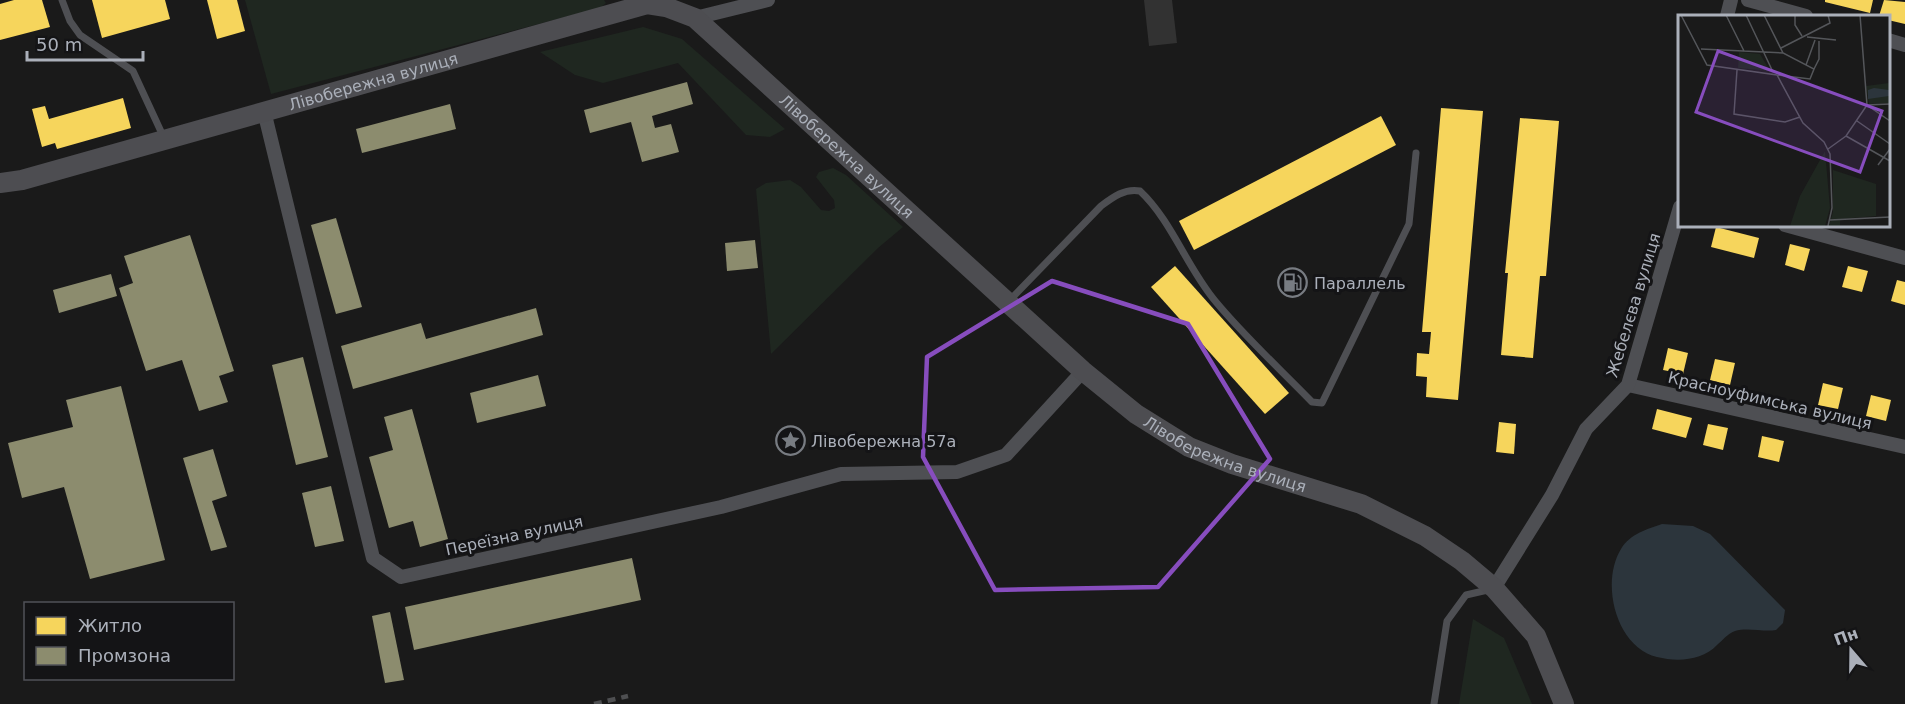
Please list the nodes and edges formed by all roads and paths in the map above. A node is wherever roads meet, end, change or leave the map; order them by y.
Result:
1 (63, 0) edge
2 (768, 0) edge
3 (1731, 0) edge
4 (1748, 0) edge
5 (645, 2) edge
6 (1727, 15) edge
7 (1802, 15) edge
8 (695, 18) junction
9 (1890, 41) edge
10 (1905, 45) edge
11 (264, 111) junction
12 (165, 139) junction
13 (1416, 153) dead end
14 (0, 183) edge
15 (1678, 214) edge
16 (1789, 226) edge
17 (1905, 258) edge
18 (1008, 302) junction
19 (1083, 372) junction
20 (1628, 385) junction
21 (1905, 447) edge
22 (1494, 588) junction
23 (1434, 704) edge
24 (1564, 704) edge

1 - 12 lane
2 - 8 street
3 - 6 street
4 - 7 street
5 - 8 main road, Лівобережна вулиця
5 - 11 main road, Лівобережна вулиця
8 - 18 main road, Лівобережна вулиця
9 - 10 street
11 - 12 main road, Лівобережна вулиця
11 - 19 street, Переїзна вулиця
12 - 14 main road, Лівобережна вулиця
13 - 18 lane
15 - 20 street, Жебелєва вулиця
16 - 17 street
18 - 19 main road, Лівобережна вулиця
19 - 22 main road, Лівобережна вулиця
20 - 21 street, Красноуфимська вулиця
20 - 22 street, Жебелєва вулиця
22 - 23 lane
22 - 24 main road, Лівобережна вулиця

